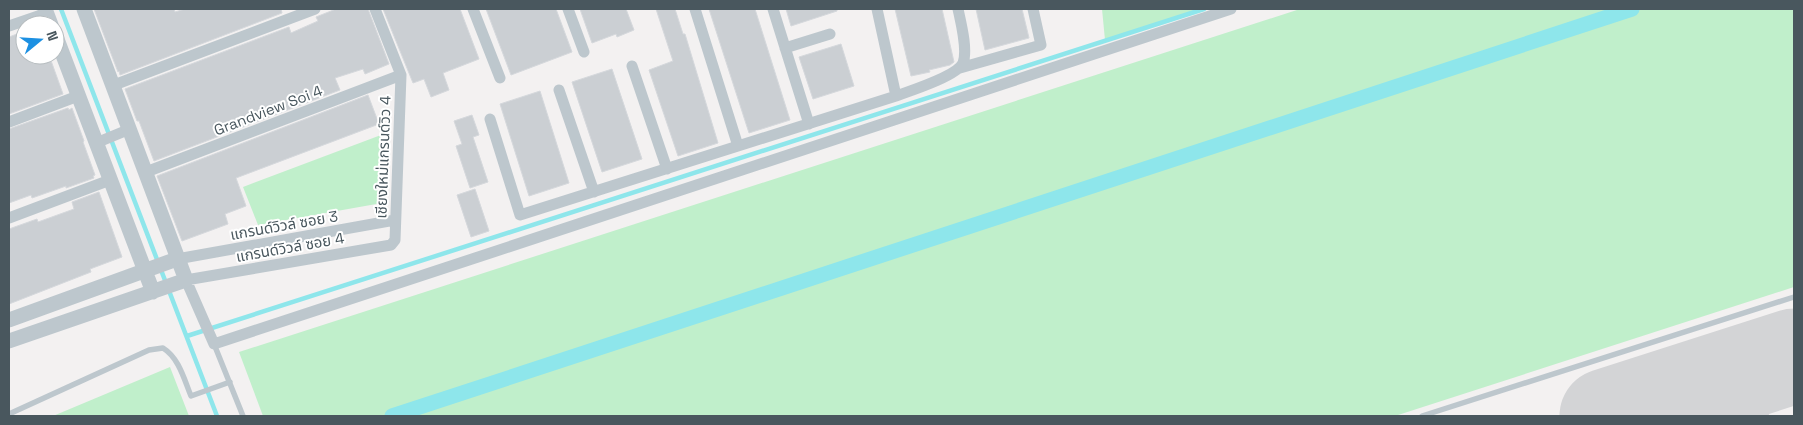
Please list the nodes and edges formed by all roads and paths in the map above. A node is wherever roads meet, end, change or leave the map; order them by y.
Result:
1 (84, 9) edge
2 (315, 9) edge
3 (375, 9) edge
4 (473, 9) edge
5 (569, 9) edge
6 (695, 9) edge
7 (772, 9) edge
8 (877, 9) edge
9 (958, 9) edge
10 (1231, 9) edge
11 (1037, 10) edge
12 (830, 34) dead end
13 (785, 48) junction
14 (584, 52) dead end
15 (65, 61) edge
16 (632, 66) dead end
17 (960, 68) junction
18 (401, 75) junction
19 (500, 78) dead end
20 (114, 85) junction
21 (560, 90) dead end
22 (78, 96) junction
23 (896, 96) junction
24 (490, 119) dead end
25 (9, 122) edge
26 (809, 124) junction
27 (126, 130) junction
28 (102, 141) junction
29 (738, 146) junction
30 (667, 169) junction
31 (146, 172) junction
32 (110, 180) junction
33 (594, 192) junction
34 (9, 218) edge
35 (395, 220) junction
36 (395, 240) joint
37 (175, 260) junction
38 (148, 271) junction
39 (183, 281) junction
40 (156, 291) junction
41 (1794, 297) edge
42 (9, 320) edge
43 (9, 341) edge
44 (213, 342) junction
45 (230, 382) junction
46 (9, 414) edge
47 (243, 416) edge
48 (1422, 416) edge

1 - 20 street
2 - 20 street
3 - 18 street
4 - 19 street
5 - 14 street
6 - 29 street
7 - 13 street
8 - 23 street
9 - 17 street
10 - 44 street
11 - 17 street
12 - 13 street
13 - 26 street
15 - 22 street
16 - 30 street
17 - 23 street
18 - 31 street, Grandview Soi 4
18 - 35 street, เชียงใหม่แกรนด์วิว 4
20 - 27 street
21 - 33 street
22 - 25 street
22 - 28 street
23 - 26 street
24 - 33 street
26 - 29 street
27 - 28 street
27 - 31 street
28 - 32 street
29 - 30 street
30 - 33 street
31 - 37 street
32 - 34 street
32 - 38 street
35 - 36 street, เชียงใหม่แกรนด์วิว 4
35 - 37 street, แกรนด์วิวล์ ซอย 3
36 - 39 street, แกรนด์วิวล์ ซอย 4
37 - 38 street
37 - 39 street
38 - 40 street
38 - 42 street
39 - 40 street
39 - 44 street
40 - 43 street
41 - 48 lane
44 - 45 lane
45 - 46 lane
45 - 47 lane

